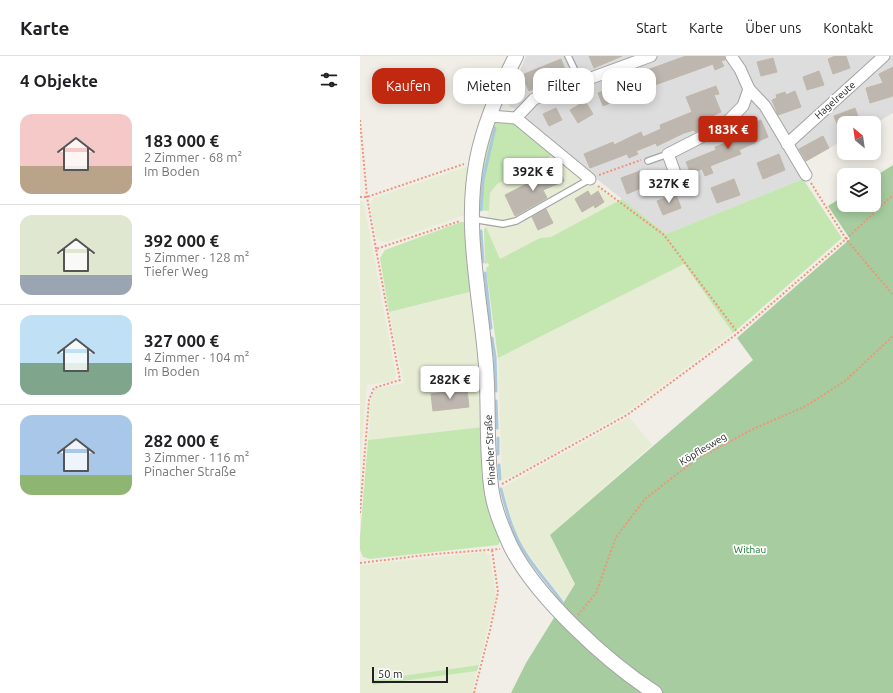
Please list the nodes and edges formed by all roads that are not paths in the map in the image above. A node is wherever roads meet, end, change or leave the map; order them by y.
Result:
1 (516, 56) edge
2 (568, 56) edge
3 (651, 56) edge
4 (731, 56) edge
5 (884, 56) edge
6 (574, 68) edge
7 (594, 76) edge
8 (749, 89) junction
9 (533, 100) edge
10 (489, 116) junction
11 (516, 118) junction
12 (787, 144) junction
13 (668, 154) junction
14 (648, 161) road end
15 (806, 175) road end
16 (590, 179) joint
17 (679, 184) dead end
18 (472, 218) junction
19 (655, 693) edge

1 - 10 street, Pinacher Straße
2 - 6 lane
3 - 7 street
4 - 8 street
5 - 12 street, Hagelreute
8 - 12 street
8 - 13 street
9 - 11 street
10 - 11 street
10 - 18 street, Pinacher Straße
11 - 16 street
12 - 15 street
13 - 14 lane
13 - 17 street
16 - 18 lane
18 - 19 street, Pinacher Straße

